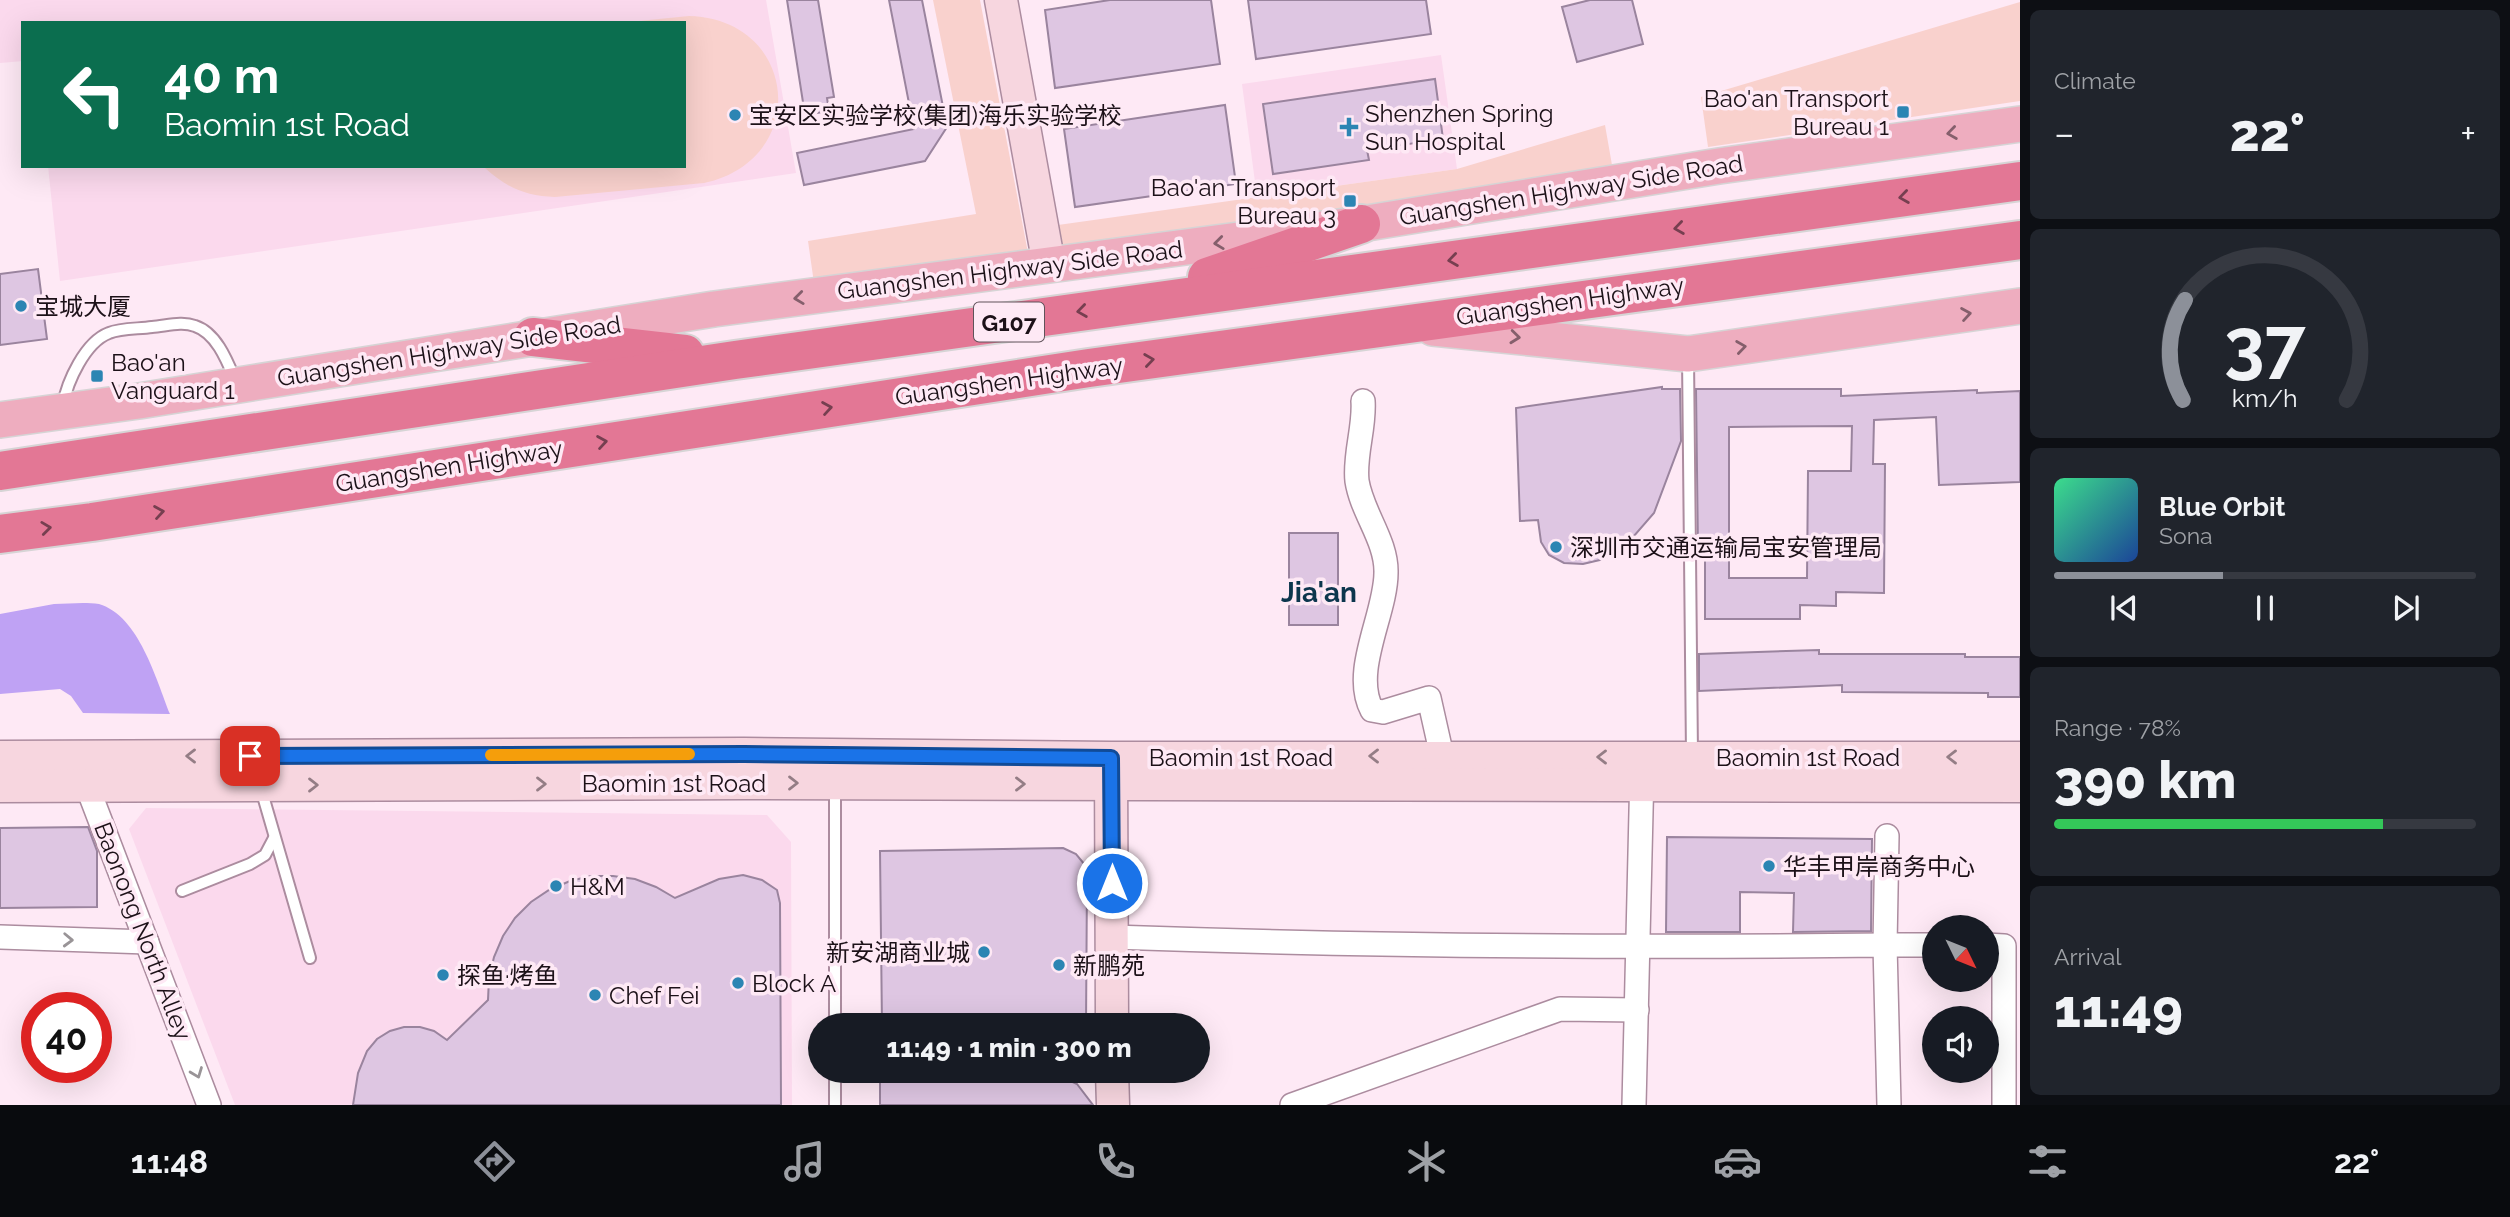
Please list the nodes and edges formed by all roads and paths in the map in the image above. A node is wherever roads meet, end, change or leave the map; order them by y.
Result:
1 (1001, 0) edge
2 (2020, 124) edge
3 (2020, 181) edge
4 (1361, 224) junction
5 (2020, 240) edge
6 (1049, 265) junction
7 (1123, 306) junction
8 (2020, 306) edge
9 (1399, 325) junction
10 (533, 337) junction
11 (1688, 354) junction
12 (736, 360) junction
13 (237, 384) junction
14 (1363, 401) dead end
15 (62, 411) junction
16 (0, 420) edge
17 (0, 471) edge
18 (0, 534) edge
19 (1442, 756) junction
20 (0, 757) edge
21 (1692, 757) junction
22 (2020, 758) edge
23 (86, 771) junction
24 (1111, 771) junction
25 (1642, 771) junction
26 (835, 783) junction
27 (260, 785) junction
28 (0, 786) edge
29 (2020, 786) edge
30 (1887, 836) dead end
31 (274, 838) junction
32 (182, 891) dead end
33 (0, 937) edge
34 (1112, 937) junction
35 (147, 942) junction
36 (1885, 945) junction
37 (1922, 945) edge
38 (1999, 946) edge
39 (1638, 948) junction
40 (310, 958) dead end
41 (1637, 1010) junction
42 (835, 1013) edge
43 (1112, 1013) edge
44 (835, 1083) edge
45 (1112, 1083) edge
46 (209, 1105) edge
47 (835, 1105) edge
48 (1113, 1105) edge
49 (1292, 1105) edge
50 (1634, 1105) edge
51 (1889, 1105) edge
52 (2004, 1105) edge

1 - 6 main road
2 -> 4 main road, Guangshen Highway Side Road
3 -> 7 highway, G107
4 -> 6 main road, Guangshen Highway Side Road
4 - 7 highway
5 - 9 highway, Guangshen Highway / G107
6 -> 10 main road, Guangshen Highway Side Road
7 -> 12 highway, G107
11 -> 8 main road
9 -> 11 main road
18 -> 9 highway, Guangshen Highway / G107
10 - 12 highway
10 - 13 main road, Guangshen Highway Side Road
11 - 21 lane
12 - 17 highway, G107
13 - 15 main road, Guangshen Highway Side Road
13 - 15 lane
14 - 19 street
15 - 16 main road, Guangshen Highway Side Road
19 -> 24 main road, Baomin 1st Road
25 -> 19 main road, Baomin 1st Road
20 - 23 main road, Baomin 1st Road
22 -> 21 main road, Baomin 1st Road
21 - 25 main road, Baomin 1st Road
24 -> 23 main road, Baomin 1st Road
23 - 27 main road, Baomin 1st Road
23 - 28 main road, Baomin 1st Road
23 - 35 street, Baonong North Alley
24 - 25 main road, Baomin 1st Road
26 -> 24 main road, Baomin 1st Road
24 - 34 main road
25 - 29 main road, Baomin 1st Road
25 - 39 street
27 -> 26 main road, Baomin 1st Road
26 - 42 lane
27 - 31 lane
30 - 36 street
31 - 32 lane
31 - 40 lane
33 -> 35 street
34 - 39 street
34 - 43 main road
35 -> 46 street, Baonong North Alley
36 - 37 street
36 - 39 street
36 - 51 street
38 - 52 street
39 - 41 street
41 - 49 street
41 - 50 street
44 - 47 lane
45 - 48 main road

